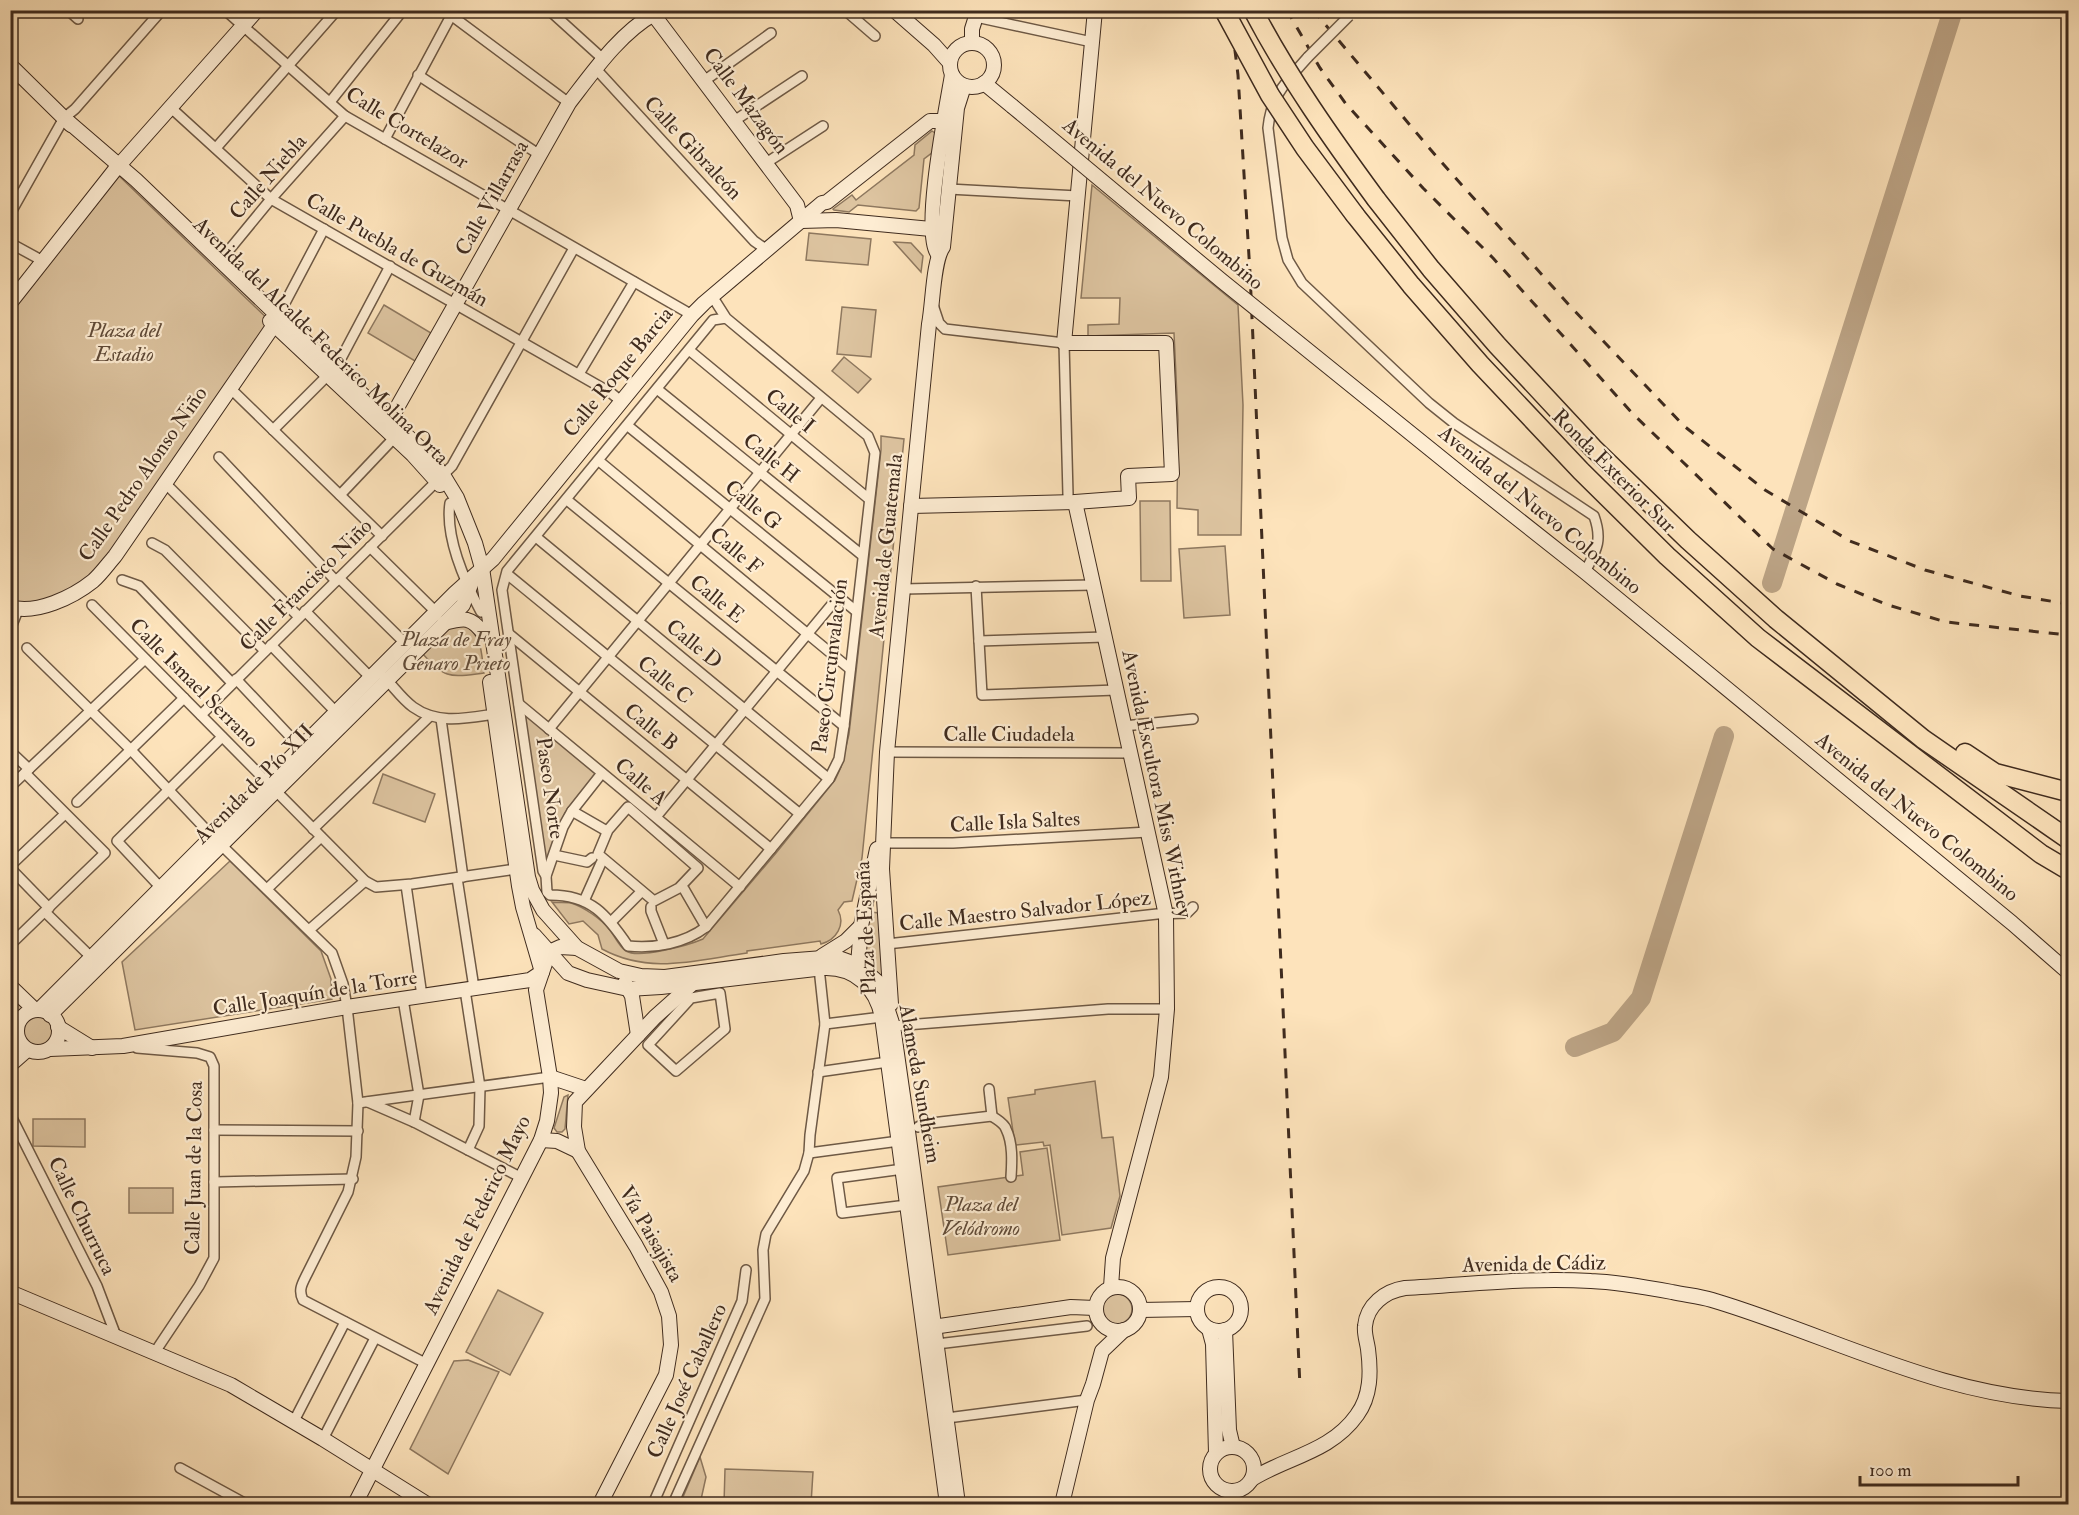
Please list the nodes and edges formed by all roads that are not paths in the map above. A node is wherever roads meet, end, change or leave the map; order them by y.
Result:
1 (68, 10) edge
2 (162, 10) edge
3 (225, 10) edge
4 (257, 10) edge
5 (337, 10) edge
6 (403, 10) edge
7 (549, 10) edge
8 (845, 10) edge
9 (894, 10) edge
10 (1095, 10) edge
11 (1224, 10) edge
12 (1253, 10) edge
13 (450, 12) edge
14 (654, 12) edge
15 (1352, 13) edge
16 (977, 14) edge
17 (78, 19) dead end
18 (242, 27) junction
19 (771, 33) dead end
20 (875, 36) dead end
21 (1092, 42) junction
22 (972, 43) junction
23 (934, 45) junction
24 (956, 50) junction
25 (599, 64) junction
26 (288, 67) junction
27 (15, 69) edge
28 (951, 69) junction
29 (418, 75) junction
30 (802, 76) dead end
31 (704, 81) junction
32 (984, 84) junction
33 (964, 86) junction
34 (10, 87) edge
35 (330, 102) junction
36 (569, 103) junction
37 (170, 106) junction
38 (345, 116) junction
39 (64, 118) junction
40 (734, 121) junction
41 (943, 121) junction
42 (823, 126) dead end
43 (385, 139) junction
44 (216, 148) junction
45 (953, 152) junction
46 (540, 155) junction
47 (766, 163) junction
48 (116, 168) junction
49 (949, 189) junction
50 (1078, 196) junction
51 (271, 199) junction
52 (827, 202) junction
53 (948, 205) junction
54 (510, 210) junction
55 (10, 214) edge
56 (836, 220) junction
57 (807, 222) junction
58 (324, 229) junction
59 (931, 229) junction
60 (10, 243) edge
61 (574, 248) junction
62 (766, 250) junction
63 (938, 254) junction
64 (43, 261) junction
65 (220, 261) junction
66 (390, 267) junction
67 (634, 282) junction
68 (708, 300) junction
69 (10, 303) edge
70 (456, 304) junction
71 (933, 305) junction
72 (692, 315) junction
73 (726, 318) junction
74 (276, 320) junction
75 (713, 320) junction
76 (523, 342) junction
77 (1064, 343) junction
78 (689, 350) junction
79 (331, 372) junction
80 (579, 374) junction
81 (230, 388) junction
82 (657, 389) junction
83 (818, 401) junction
84 (622, 402) junction
85 (390, 420) junction
86 (628, 426) junction
87 (273, 430) junction
88 (791, 435) junction
89 (394, 438) junction
90 (219, 457) dead end
91 (599, 461) junction
92 (760, 472) junction
93 (440, 478) junction
94 (165, 483) junction
95 (340, 495) junction
96 (869, 499) junction
97 (1072, 499) junction
98 (567, 500) junction
99 (911, 506) junction
100 (730, 509) junction
101 (382, 536) junction
102 (536, 537) junction
103 (152, 543) dead end
104 (700, 545) junction
105 (370, 547) junction
106 (862, 555) junction
107 (1585, 572) junction
108 (507, 574) junction
109 (473, 578) junction
110 (122, 580) dead end
111 (337, 580) junction
112 (669, 583) junction
113 (1093, 585) junction
114 (976, 586) junction
115 (903, 589) junction
116 (838, 597) junction
117 (92, 605) dead end
118 (14, 609) edge
119 (856, 611) junction
120 (302, 614) junction
121 (440, 618) junction
122 (638, 621) junction
123 (10, 630) edge
124 (484, 634) junction
125 (509, 634) junction
126 (807, 634) junction
127 (1105, 637) junction
128 (979, 641) junction
129 (405, 643) junction
130 (27, 648) dead end
131 (268, 648) junction
132 (608, 657) junction
133 (145, 658) junction
134 (850, 669) junction
135 (777, 671) junction
136 (378, 677) junction
137 (234, 681) junction
138 (1862, 687) junction
139 (1116, 690) junction
140 (580, 692) junction
141 (184, 698) junction
142 (519, 704) junction
143 (332, 708) dead end
144 (745, 709) junction
145 (90, 711) junction
146 (495, 714) junction
147 (201, 715) junction
148 (430, 716) junction
149 (441, 719) junction
150 (1193, 719) dead end
151 (844, 726) junction
152 (1124, 726) junction
153 (549, 729) junction
154 (222, 737) junction
155 (716, 744) junction
156 (301, 748) junction
157 (130, 749) junction
158 (10, 751) edge
159 (887, 752) junction
160 (1130, 753) junction
161 (27, 771) junction
162 (602, 773) junction
163 (829, 778) junction
164 (687, 780) junction
165 (10, 787) edge
166 (271, 787) junction
167 (169, 790) junction
168 (2068, 792) edge
169 (77, 802) dead end
170 (624, 804) dead end
171 (572, 811) junction
172 (65, 814) junction
173 (800, 814) junction
174 (656, 817) junction
175 (313, 829) junction
176 (606, 830) junction
177 (1149, 832) junction
178 (321, 837) junction
179 (2068, 839) edge
180 (218, 841) junction
181 (883, 843) junction
182 (771, 849) junction
183 (554, 855) junction
184 (597, 861) junction
185 (10, 867) edge
186 (700, 868) junction
187 (516, 869) junction
188 (2068, 870) edge
189 (546, 876) junction
190 (460, 877) junction
191 (365, 881) junction
192 (406, 885) junction
193 (740, 887) junction
194 (161, 888) junction
195 (267, 889) junction
196 (684, 889) junction
197 (640, 893) junction
198 (584, 901) junction
199 (651, 907) junction
200 (1193, 907) dead end
201 (47, 910) junction
202 (1166, 915) junction
203 (612, 921) junction
204 (861, 926) junction
205 (706, 927) junction
206 (529, 928) junction
207 (309, 930) junction
208 (664, 944) junction
209 (887, 944) junction
210 (10, 945) edge
211 (577, 948) junction
212 (549, 952) junction
213 (92, 958) junction
214 (819, 963) junction
215 (855, 969) junction
216 (619, 970) junction
217 (542, 972) junction
218 (2068, 972) edge
219 (693, 983) junction
220 (10, 986) edge
221 (628, 988) junction
222 (469, 989) junction
223 (422, 996) junction
224 (403, 999) junction
225 (347, 1007) junction
226 (1167, 1009) junction
227 (41, 1012) junction
228 (887, 1022) junction
229 (825, 1024) junction
230 (58, 1027) junction
231 (643, 1040) junction
232 (19, 1045) edge
233 (123, 1046) junction
234 (92, 1048) junction
235 (50, 1049) junction
236 (888, 1062) junction
237 (10, 1065) edge
238 (818, 1072) junction
239 (550, 1077) junction
240 (480, 1087) junction
241 (586, 1089) junction
242 (989, 1089) dead end
243 (419, 1095) junction
244 (363, 1103) junction
245 (10, 1114) edge
246 (992, 1116) junction
247 (414, 1122) junction
248 (918, 1127) dead end
249 (214, 1130) junction
250 (358, 1131) junction
251 (541, 1140) junction
252 (899, 1141) junction
253 (468, 1150) junction
254 (578, 1151) junction
255 (809, 1153) junction
256 (903, 1169) junction
257 (1011, 1177) dead end
258 (522, 1178) junction
259 (352, 1179) junction
260 (214, 1182) junction
261 (908, 1205) junction
262 (746, 1270) dead end
263 (1111, 1287) junction
264 (10, 1292) edge
265 (1095, 1308) junction
266 (1197, 1309) junction
267 (1140, 1310) junction
268 (345, 1322) junction
269 (1093, 1324) junction
270 (929, 1328) junction
271 (1209, 1329) junction
272 (1124, 1330) junction
273 (1225, 1330) junction
274 (116, 1336) junction
275 (375, 1338) junction
276 (937, 1344) junction
277 (155, 1352) junction
278 (1102, 1352) junction
279 (427, 1364) junction
280 (1087, 1400) junction
281 (2068, 1401) edge
282 (947, 1418) junction
283 (294, 1421) junction
284 (323, 1439) junction
285 (1233, 1447) junction
286 (1216, 1453) junction
287 (1251, 1458) junction
288 (1283, 1463) junction
289 (180, 1468) dead end
290 (371, 1470) junction
291 (1252, 1479) junction
292 (246, 1504) edge
293 (355, 1504) edge
294 (428, 1504) edge
295 (600, 1504) edge
296 (653, 1504) edge
297 (673, 1504) edge
298 (947, 1504) edge
299 (958, 1504) edge
300 (1062, 1504) edge

1 - 17 street
2 - 39 street
3 - 18 street, Calle Cortelazor
4 - 18 street
5 - 26 street
6 - 35 street
7 - 25 street, Calle Gibraleón
8 - 20 street
9 - 23 street
10 - 21 street
11 - 188 highway, Ronda Exterior Sur, bridge
12 - 138 highway, Ronda Exterior Sur, bridge
13 - 29 street
13 - 36 street
14 - 25 street, Calle Villarrasa
14 - 31 street, Calle Mazagón
15 - 107 street, bridge
16 - 21 street
16 - 22 street
18 - 26 street, Calle Cortelazor
18 - 37 street
19 - 31 street
21 - 50 street
22 - 24 street
22 - 32 street
23 - 24 street
23 - 28 street
24 - 28 street
25 - 36 street, Calle Villarrasa
25 - 62 street, Calle Gibraleón
26 - 35 street, Calle Cortelazor
26 - 44 street
27 - 34 street
27 - 39 street, Avenida del Alcalde Federico Molina Orta
28 - 33 street
28 - 41 street, Avenida de Guatemala
29 - 43 street
29 - 46 street
30 - 40 street
31 - 40 street, Calle Mazagón
32 - 33 street
32 - 107 street, Avenida del Nuevo Colombino, bridge
33 - 45 street, Avenida de Guatemala
35 - 38 street, Calle Cortelazor
36 - 46 street, Calle Villarrasa
37 - 44 street, Calle Puebla de Guzmán
37 - 48 street
38 - 43 street, Calle Cortelazor
38 - 51 street, Calle Niebla
39 - 48 street, Avenida del Alcalde Federico Molina Orta
39 - 55 street
40 - 47 street, Calle Mazagón
41 - 45 street, Avenida de Guatemala
41 - 52 street, Calle Roque Barcia
41 - 59 street, Avenida de Guatemala
42 - 47 street
43 - 54 street, Calle Cortelazor
44 - 51 street, Calle Puebla de Guzmán
45 - 49 street, Avenida de Guatemala
46 - 54 street, Calle Villarrasa
47 - 57 street, Calle Mazagón
48 - 64 street
48 - 65 street, Avenida del Alcalde Federico Molina Orta
48 - 74 street, Avenida del Alcalde Federico Molina Orta
49 - 50 street
49 - 53 street, Avenida de Guatemala
50 - 77 street
51 - 58 street, Calle Puebla de Guzmán
51 - 65 street, Calle Niebla
52 - 56 street
52 - 57 street, Calle Roque Barcia
53 - 59 street
53 - 63 street, Avenida de Guatemala
54 - 61 street, Calle Cortelazor
54 - 70 street, Calle Villarrasa
56 - 57 street
56 - 59 street
57 - 62 street, Calle Roque Barcia
58 - 66 street, Calle Puebla de Guzmán
58 - 74 street
59 - 63 street, Avenida de Guatemala
60 - 64 street
61 - 67 street, Calle Cortelazor
61 - 76 street, Calle Francisco Niño
62 - 68 street, Calle Roque Barcia
63 - 71 street, Avenida de Guatemala
64 - 69 street
65 - 74 street, Avenida del Alcalde Federico Molina Orta
66 - 70 street, Calle Puebla de Guzmán
66 - 79 street
67 - 72 street, Calle Cortelazor
67 - 80 street
68 - 72 street, Calle Roque Barcia
68 - 73 street
68 - 75 street
70 - 76 street, Calle Puebla de Guzmán
70 - 85 street, Calle Villarrasa
71 - 77 street
71 - 99 street, Avenida de Guatemala
72 - 84 street, Calle Roque Barcia
73 - 75 street
73 - 83 street
74 - 79 street, Avenida del Alcalde Federico Molina Orta
74 - 81 street, Calle Pedro Alonso Niño
75 - 78 street
76 - 80 street, Calle Puebla de Guzmán
76 - 93 street, Calle Francisco Niño
77 - 97 street
77 - 97 street
78 - 82 street
78 - 88 street, Calle I
79 - 85 street, Avenida del Alcalde Federico Molina Orta
79 - 87 street
79 - 89 street, Avenida del Alcalde Federico Molina Orta
80 - 84 street, Calle Puebla de Guzmán
81 - 87 street
81 - 94 street, Calle Pedro Alonso Niño
82 - 86 street
82 - 92 street, Calle H
83 - 88 street
83 - 96 street, Paseo Circunvalación
84 - 109 street, Calle Roque Barcia
85 - 93 street, Avenida del Alcalde Federico Molina Orta
86 - 91 street
86 - 100 street, Calle G
87 - 95 street
88 - 92 street
88 - 96 street, Calle I
89 - 93 street, Avenida del Alcalde Federico Molina Orta
89 - 95 street
90 - 111 street
91 - 98 street
91 - 104 street, Calle F
92 - 100 street
92 - 106 street, Calle H
93 - 101 street, Calle Francisco Niño
93 - 109 street, Avenida del Alcalde Federico Molina Orta
93 - 109 street, Avenida del Alcalde Federico Molina Orta
94 - 118 street, Calle Pedro Alonso Niño
94 - 120 street
95 - 101 street
96 - 106 street, Paseo Circunvalación
97 - 99 street
97 - 113 street, Avenida Escultora Miss Withney
98 - 102 street
98 - 112 street, Calle E
99 - 115 street, Avenida de Guatemala
100 - 104 street
100 - 116 street, Calle G
101 - 105 street, Calle Francisco Niño
102 - 108 street
102 - 122 street, Calle D
103 - 131 street
104 - 112 street
104 - 126 street, Calle F
105 - 111 street, Calle Francisco Niño
105 - 121 street
106 - 119 street, Paseo Circunvalación
107 - 218 street, Avenida del Nuevo Colombino
108 - 125 street
108 - 132 street, Calle C
109 - 121 street, Avenida de Pío XII
109 - 124 street, Avenida del Alcalde Federico Molina Orta
109 - 211 street, Avenida del Alcalde Federico Molina Orta
110 - 137 street
111 - 120 street, Calle Francisco Niño
111 - 129 street
112 - 122 street
112 - 135 street, Calle E
113 - 114 street
113 - 127 street, Avenida Escultora Miss Withney
114 - 115 street
114 - 128 street
115 - 159 street, Avenida de Guatemala
116 - 119 street, Calle G
116 - 126 street
117 - 133 street, Calle Ismael Serrano
118 - 123 street
119 - 134 street, Paseo Circunvalación
120 - 131 street, Calle Francisco Niño
120 - 136 street
121 - 124 street
121 - 129 street, Avenida de Pío XII
121 - 136 street, Avenida de Pío XII
122 - 132 street
122 - 144 street, Calle D
124 - 146 street, Avenida del Alcalde Federico Molina Orta
125 - 140 street, Calle B
125 - 142 street
126 - 134 street, Calle F
126 - 135 street
127 - 128 street
127 - 139 street, Avenida Escultora Miss Withney
128 - 139 street
129 - 136 street, Avenida de Pío XII
130 - 145 street
131 - 137 street, Calle Francisco Niño
131 - 143 street
132 - 140 street
132 - 155 street, Calle C
133 - 141 street, Calle Ismael Serrano
133 - 145 street
134 - 151 street, Paseo Circunvalación
135 - 144 street
135 - 151 street, Calle E
136 - 148 street
136 - 156 street, Avenida de Pío XII
136 - 166 street, Avenida de Pío XII
137 - 147 street, Calle Francisco Niño
137 - 156 street
138 - 168 highway
138 - 179 highway, Ronda Exterior Sur
139 - 152 street, Avenida Escultora Miss Withney
140 - 153 street
140 - 164 street, Calle B
141 - 147 street, Calle Ismael Serrano
141 - 157 street
142 - 153 street, Calle A
142 - 189 street, Paseo Norte
144 - 155 street
144 - 163 street, Calle D
145 - 157 street
145 - 161 street
146 - 149 street
146 - 187 street, Avenida del Alcalde Federico Molina Orta
147 - 154 street, Calle Ismael Serrano
148 - 149 street
148 - 175 street
149 - 190 street
150 - 152 street
151 - 163 street, Paseo Circunvalación
152 - 160 street, Avenida Escultora Miss Withney
153 - 162 street, Calle A
154 - 166 street, Calle Ismael Serrano
154 - 167 street
155 - 164 street
155 - 173 street, Calle C
156 - 166 street, Avenida de Pío XII
157 - 167 street
157 - 169 street
158 - 161 street
159 - 160 street, Calle Ciudadela
159 - 181 street, Avenida de Guatemala
160 - 177 street, Avenida Escultora Miss Withney
161 - 165 street
161 - 172 street
162 - 171 street, Paseo Norte
162 - 174 street, Calle A
163 - 173 street, Paseo Circunvalación
164 - 174 street
164 - 182 street, Calle B
166 - 175 street, Calle Ismael Serrano
166 - 180 street, Avenida de Pío XII
167 - 180 street
167 - 194 street
170 - 176 street
171 - 176 street
171 - 183 street, Paseo Norte
172 - 185 street
172 - 201 street
173 - 182 street, Paseo Circunvalación
174 - 193 street, Calle A
175 - 178 street, Calle Ismael Serrano
176 - 184 street
177 - 181 street, Calle Isla Saltes
177 - 202 street, Avenida Escultora Miss Withney
178 - 191 street, Calle Ismael Serrano
178 - 195 street
180 - 194 street, Avenida de Pío XII
180 - 195 street
180 - 227 street, Avenida de Pío XII
181 - 204 street, Plaza de España
181 - 209 street, Plaza de España
182 - 193 street, Paseo Circunvalación
183 - 184 street
183 - 189 street, Paseo Norte
184 - 197 street
184 - 198 street
185 - 201 street
186 - 186 street
186 - 196 street
187 - 190 street
187 - 206 street, Avenida del Alcalde Federico Molina Orta
189 - 198 street, Paseo Norte
190 - 192 street
190 - 222 street
191 - 192 street
191 - 207 street
192 - 223 street
193 - 205 street, Paseo Norte
194 - 213 street, Avenida de Pío XII
195 - 207 street
196 - 199 street
196 - 205 street
197 - 199 street
197 - 203 street
198 - 203 street, Paseo Norte
199 - 208 street
200 - 202 street, Calle Maestro Salvador López
201 - 210 street
201 - 213 street
202 - 209 street, Calle Maestro Salvador López
202 - 226 street, Avenida Escultora Miss Withney
203 - 208 street, Paseo Norte
204 - 214 street, Plaza de España
204 - 215 street, Plaza de España
205 - 208 street, Paseo Norte
206 - 212 street, Avenida del Alcalde Federico Molina Orta
206 - 217 street, Avenida de Federico Mayo
207 - 225 street
209 - 228 street, Plaza de España
211 - 212 street
211 - 216 street, Avenida del Alcalde Federico Molina Orta
212 - 217 street
212 - 221 street, Avenida del Alcalde Federico Molina Orta
213 - 227 street, Avenida de Pío XII
214 - 215 street, Avenida del Alcalde Federico Molina Orta
214 - 216 street, Avenida del Alcalde Federico Molina Orta
214 - 219 street, Avenida del Alcalde Federico Molina Orta
214 - 229 street
215 - 228 street, Alameda Sundheim
216 - 221 street
217 - 222 street, Calle Joaquín de la Torre
217 - 239 street, Avenida de Federico Mayo
219 - 221 street, Avenida del Alcalde Federico Molina Orta
219 - 231 street, Vía Paisajista
220 - 227 street
221 - 231 street
222 - 223 street, Calle Joaquín de la Torre
222 - 240 street
223 - 224 street, Calle Joaquín de la Torre
224 - 225 street, Calle Joaquín de la Torre
224 - 243 street
225 - 233 street, Calle Joaquín de la Torre
225 - 244 street
226 - 228 street
226 - 263 street, Avenida Escultora Miss Withney
227 - 230 street
227 - 232 street
228 - 229 street
228 - 236 street, Alameda Sundheim
228 - 270 street, Alameda Sundheim
229 - 238 street
230 - 234 street
230 - 235 street
231 - 231 street
231 - 241 street, Vía Paisajista
232 - 235 street
232 - 237 street
233 - 234 street, Calle Joaquín de la Torre
233 - 249 street, Calle Juan de la Cosa
234 - 235 street, Calle Joaquín de la Torre
236 - 238 street
236 - 252 street, Alameda Sundheim
238 - 255 street
239 - 240 street
239 - 241 street
239 - 251 street, Avenida de Federico Mayo
240 - 243 street
240 - 253 street
241 - 254 street, Vía Paisajista
242 - 246 street
243 - 244 street
243 - 247 street
244 - 247 street
244 - 250 street
245 - 274 street, Calle Churruca
246 - 248 street
246 - 257 street
247 - 253 street
249 - 250 street
249 - 260 street, Calle Juan de la Cosa
250 - 259 street
251 - 254 street
251 - 258 street, Avenida de Federico Mayo
252 - 255 street
252 - 256 street, Alameda Sundheim
253 - 258 street
254 - 295 street, Vía Paisajista
255 - 297 street
256 - 261 street, Alameda Sundheim
256 - 261 street
258 - 279 street, Avenida de Federico Mayo
259 - 260 street
259 - 268 street
260 - 277 street, Calle Juan de la Cosa
261 - 270 street, Alameda Sundheim
262 - 296 street, Calle José Caballero
263 - 265 street
263 - 267 street
264 - 274 street
265 - 269 street
265 - 270 street
266 - 267 street
266 - 271 street
266 - 273 street
267 - 272 street
268 - 275 street
268 - 283 street
269 - 272 street
269 - 276 street
269 - 278 street
270 - 276 street, Alameda Sundheim
270 - 298 street, Alameda Sundheim
271 - 273 street
271 - 286 street
272 - 278 street
273 - 285 street
274 - 277 street
275 - 279 street
275 - 284 street
276 - 282 street, Alameda Sundheim
277 - 283 street
278 - 280 street
279 - 290 street, Avenida de Federico Mayo
280 - 282 street
280 - 300 street
281 - 288 street, Avenida de Cádiz
282 - 299 street, Alameda Sundheim
283 - 284 street
284 - 290 street
285 - 286 street
285 - 287 street
286 - 291 street
287 - 288 street
287 - 291 street
288 - 291 street, Avenida de Cádiz
289 - 292 street
290 - 293 street, Avenida de Federico Mayo
290 - 294 street

